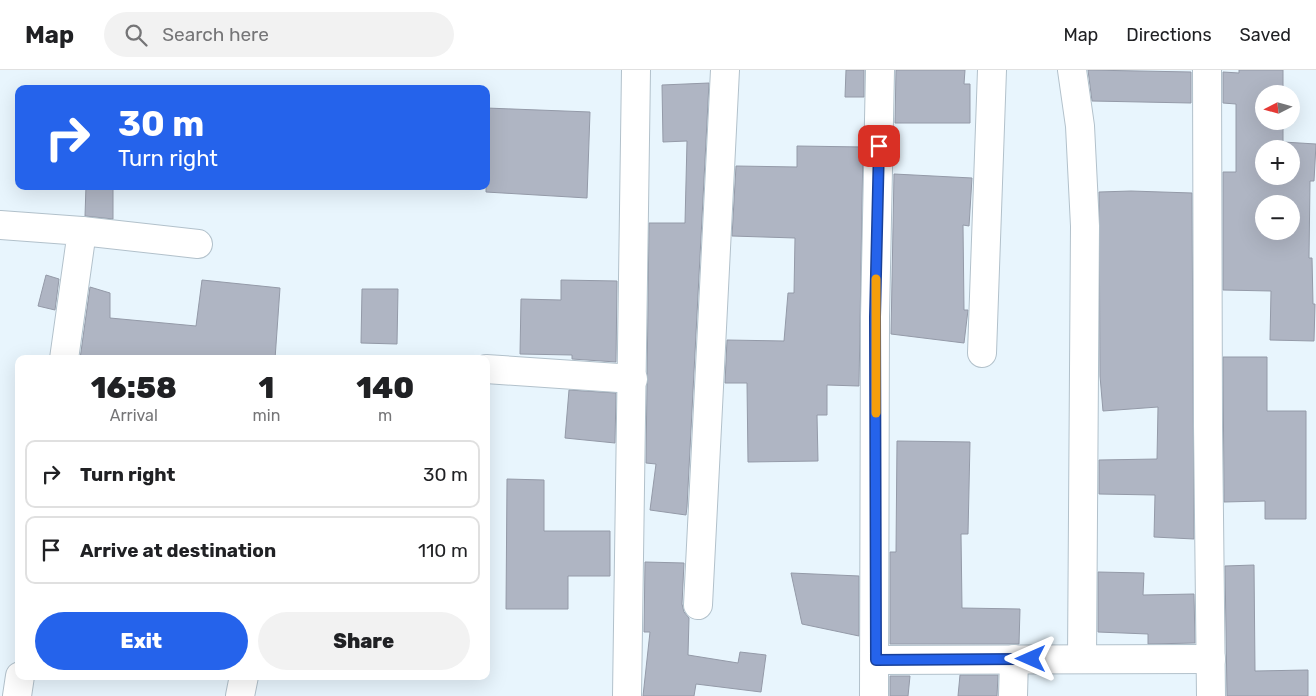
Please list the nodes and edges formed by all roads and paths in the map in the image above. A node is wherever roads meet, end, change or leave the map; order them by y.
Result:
1 (636, 70) edge
2 (725, 70) edge
3 (880, 70) edge
4 (992, 70) edge
5 (1072, 70) edge
6 (1207, 70) edge
7 (0, 225) edge
8 (82, 231) junction
9 (198, 244) dead end
10 (982, 353) dead end
11 (65, 355) edge
12 (490, 369) edge
13 (633, 379) junction
14 (698, 605) dead end
15 (1014, 659) junction
16 (1082, 659) junction
17 (1211, 659) junction
18 (876, 660) junction
19 (19, 680) edge
20 (243, 680) edge
21 (17, 696) edge
22 (240, 696) edge
23 (627, 696) edge
24 (874, 696) edge
25 (1014, 696) edge
26 (1211, 696) edge

1 - 13 street
2 - 14 street
3 - 18 street
4 - 10 street
5 - 16 street
6 - 17 street
7 - 8 street
8 - 9 street
8 - 11 street
12 - 13 street
13 - 23 street
15 - 16 street
15 - 18 street
15 - 25 street
16 - 17 street
17 - 26 street
18 - 24 street
19 - 21 street
20 - 22 street

